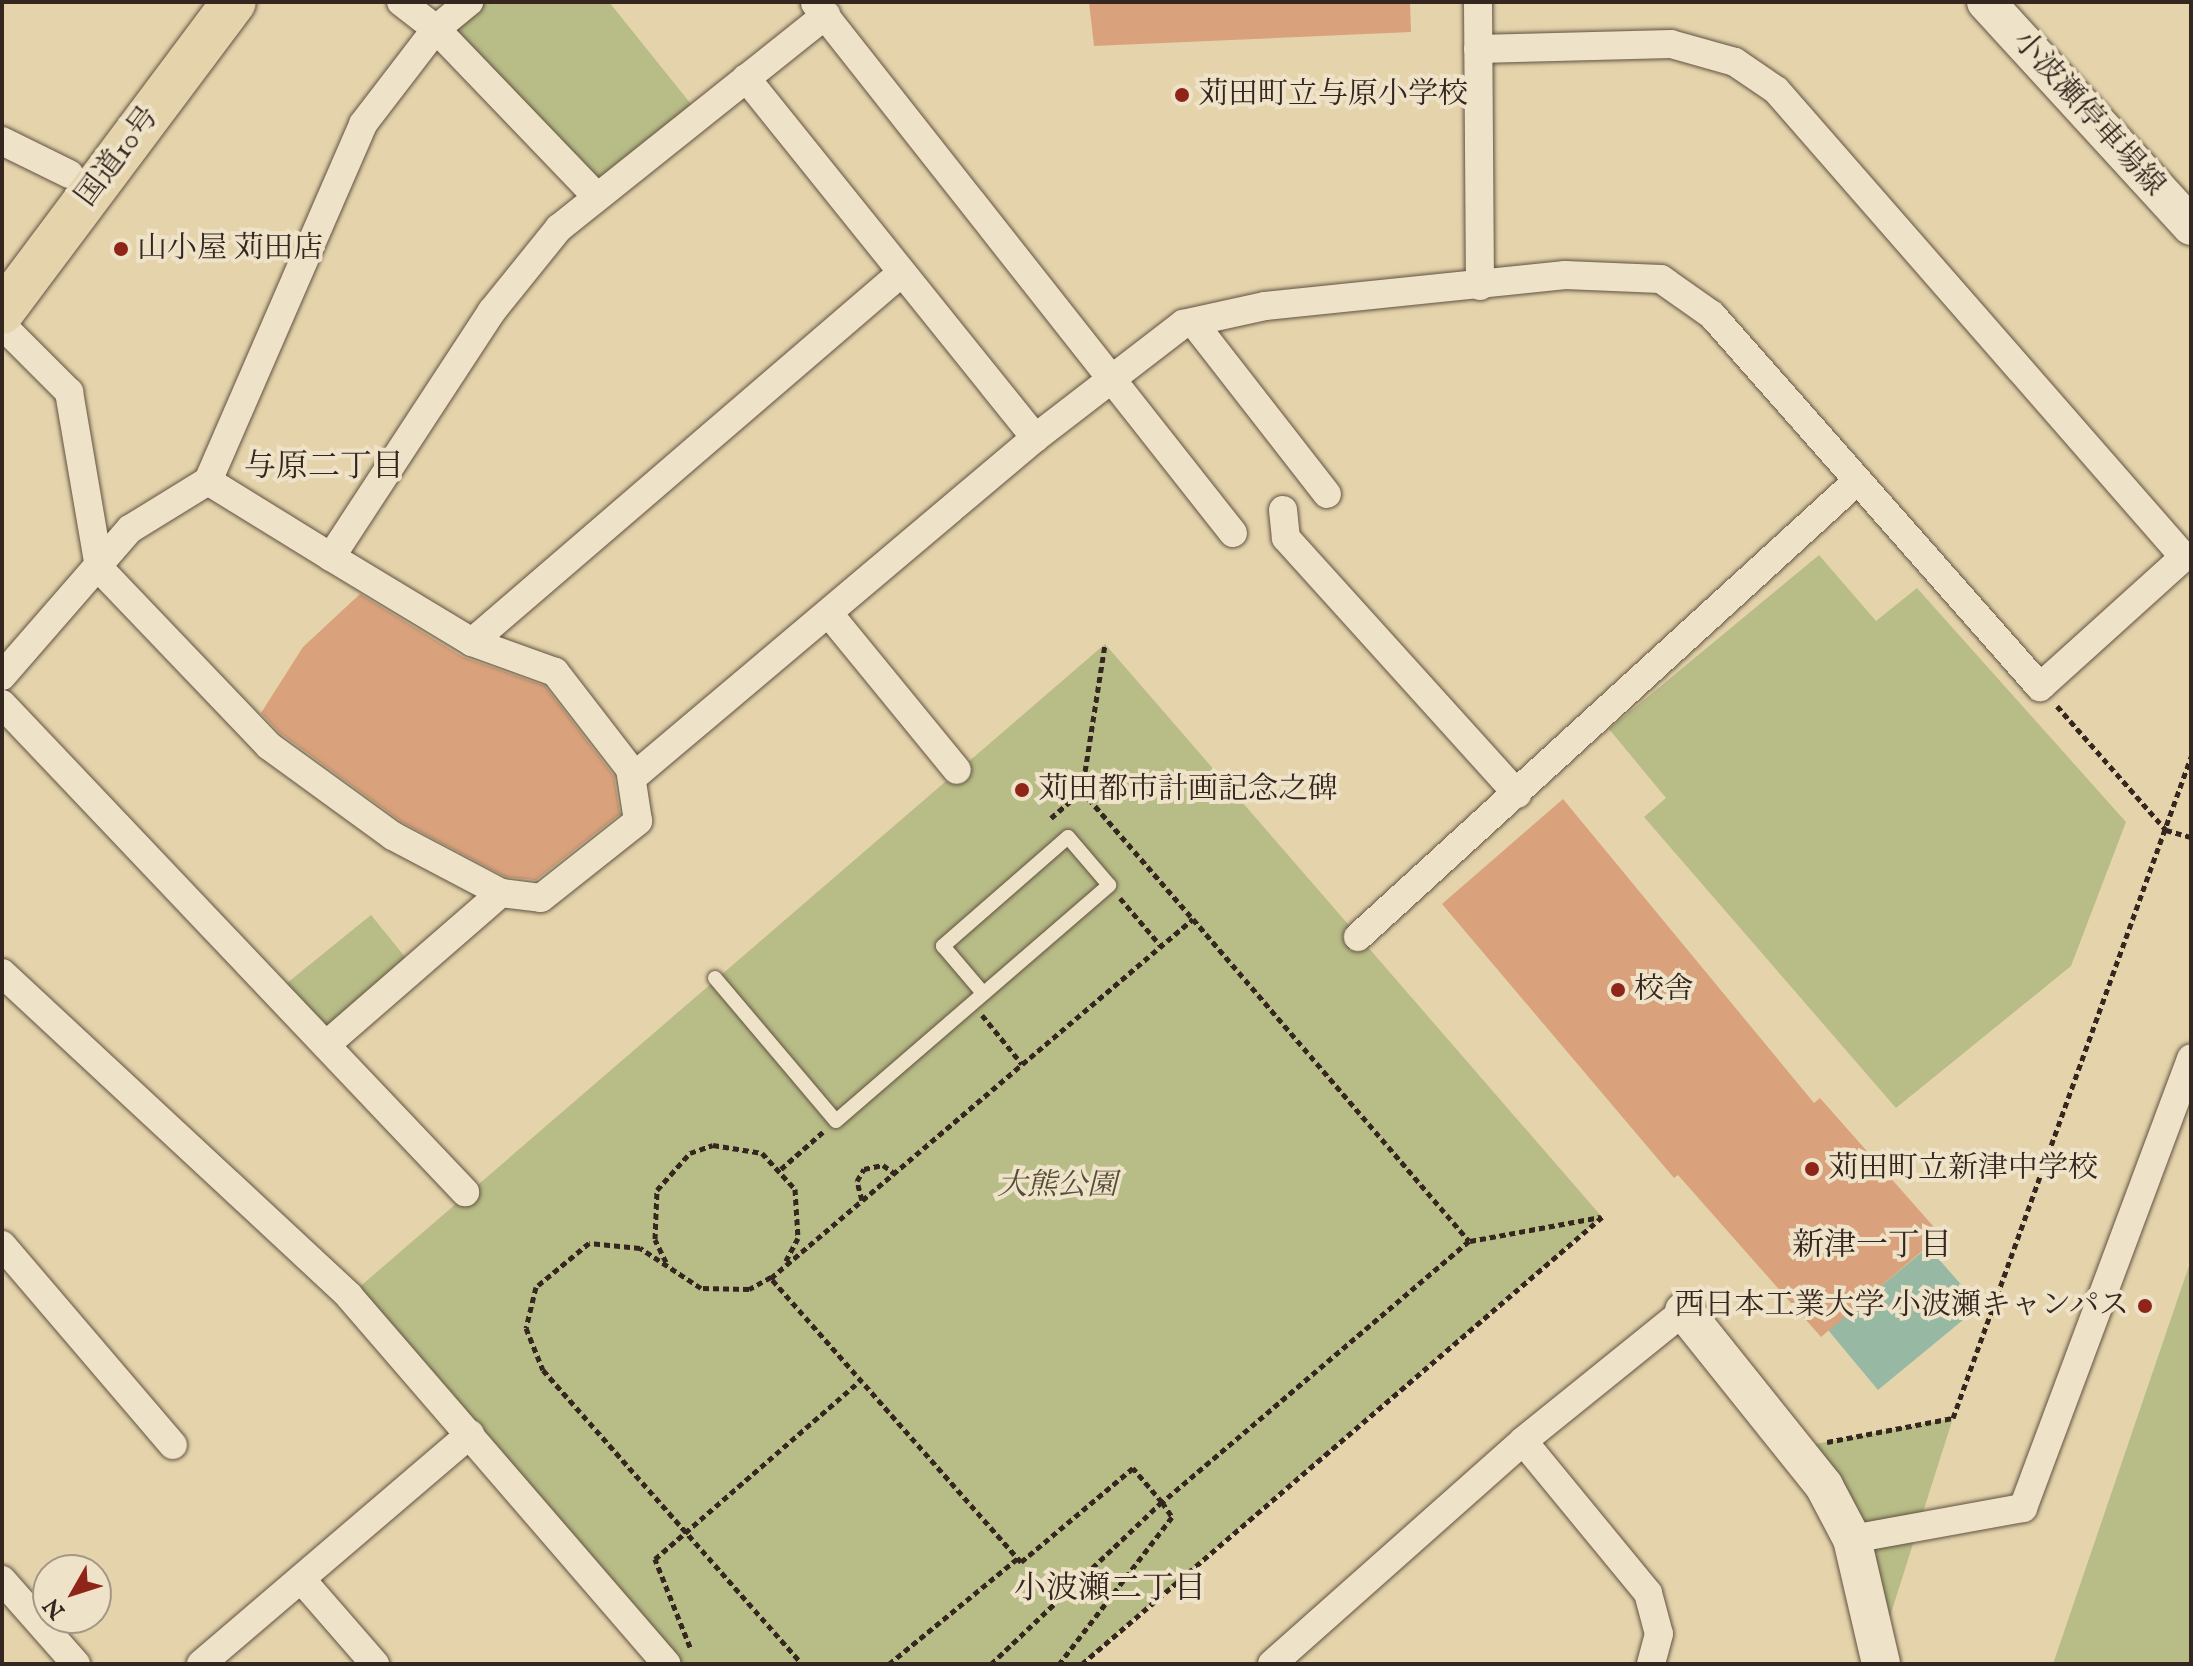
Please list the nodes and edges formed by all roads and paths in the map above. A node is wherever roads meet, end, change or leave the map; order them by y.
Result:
1 (196, 2) edge
2 (234, 2) edge
3 (401, 2) edge
4 (469, 2) edge
5 (1478, 2) edge
6 (1986, 2) edge
7 (820, 8) edge
8 (436, 29) junction
9 (1478, 49) junction
10 (746, 78) junction
11 (2, 141) edge
12 (69, 174) junction
13 (594, 194) junction
14 (2191, 226) edge
15 (2, 267) edge
16 (900, 274) junction
17 (1480, 286) junction
18 (2, 312) edge
19 (1193, 322) junction
20 (2, 325) edge
21 (1114, 379) junction
22 (1035, 438) junction
23 (208, 481) junction
24 (1857, 481) junction
25 (1327, 494) dead end
26 (1283, 510) dead end
27 (1233, 533) dead end
28 (331, 557) junction
29 (99, 568) junction
30 (830, 615) junction
31 (472, 642) junction
32 (1105, 644) dead end
33 (2, 676) edge
34 (2040, 687) junction
35 (2, 704) edge
36 (2191, 757) edge
37 (957, 770) dead end
38 (632, 778) junction
39 (1082, 791) junction
40 (1517, 794) junction
41 (1051, 818) dead end
42 (2166, 830) junction
43 (2191, 837) edge
44 (1109, 885) junction
45 (501, 893) junction
46 (1193, 919) junction
47 (1358, 937) dead end
48 (1161, 946) junction
49 (2, 973) edge
50 (715, 978) dead end
51 (983, 993) junction
52 (969, 1023) dead end
53 (326, 1045) junction
54 (2191, 1058) edge
55 (1022, 1064) junction
56 (2183, 1102) edge
57 (811, 1120) dead end
58 (836, 1121) junction
59 (831, 1144) dead end
60 (781, 1169) junction
61 (894, 1173) junction
62 (465, 1192) dead end
63 (862, 1200) junction
64 (1469, 1241) junction
65 (2, 1245) edge
66 (666, 1262) junction
67 (771, 1278) junction
68 (1684, 1311) joint
69 (861, 1380) junction
70 (470, 1434) junction
71 (1523, 1441) junction
72 (173, 1445) dead end
73 (1799, 1447) junction
74 (1162, 1502) junction
75 (686, 1532) junction
76 (1852, 1539) junction
77 (1017, 1559) junction
78 (301, 1579) junction
79 (2, 1580) edge
80 (679, 1657) edge
81 (1282, 1661) edge
82 (76, 1664) edge
83 (201, 1664) edge
84 (375, 1664) edge
85 (802, 1664) edge
86 (889, 1664) edge
87 (991, 1664) edge
88 (1059, 1664) edge
89 (1082, 1664) edge
90 (1651, 1664) edge
91 (1881, 1664) edge

1 - 12 highway, 国道10号
2 - 18 highway, 国道10号
3 - 8 street
4 - 8 street
5 - 9 street
6 - 14 street, 小波瀬停車場線
7 - 10 street
7 - 21 street
8 - 13 street
8 - 23 street
9 - 17 street
9 - 34 street
10 - 13 street
10 - 16 street
11 - 12 street
12 - 15 highway, 国道10号
13 - 28 street
16 - 22 street
16 - 31 street
17 - 19 street
17 - 24 street
19 - 21 street
19 - 25 street
20 - 29 street
21 - 22 street
21 - 27 street
22 - 30 street
23 - 28 street
23 - 29 street
24 - 34 street
24 - 40 street
26 - 40 street
28 - 31 street
29 - 33 street
29 - 45 street
30 - 37 street
30 - 38 street
31 - 38 street
32 - 39 path
34 - 42 path
35 - 53 street
36 - 42 path
38 - 45 street
39 - 41 path
39 - 46 path
40 - 47 street
42 - 43 path
42 - 73 path
44 - 48 path
44 - 51 lane
44 - 51 lane
45 - 53 street
46 - 48 path
46 - 64 path
48 - 55 path
49 - 70 street
50 - 58 lane
51 - 58 lane
52 - 55 path
53 - 62 street
54 - 56 street
55 - 61 path
56 - 76 street
57 - 59 path
58 - 60 path
60 - 66 path
60 - 67 path
61 - 63 path
61 - 63 path
63 - 67 path
64 - 74 path
64 - 89 path
65 - 72 street
66 - 67 path
66 - 75 path
67 - 69 path
68 - 71 street
68 - 73 street
69 - 75 path
69 - 77 path
70 - 78 street
70 - 80 street
71 - 81 street
71 - 90 street
73 - 76 street
74 - 77 path
74 - 87 path
74 - 88 path
75 - 80 path
75 - 85 path
76 - 91 street
77 - 86 path
78 - 83 street
78 - 84 street
79 - 82 street

